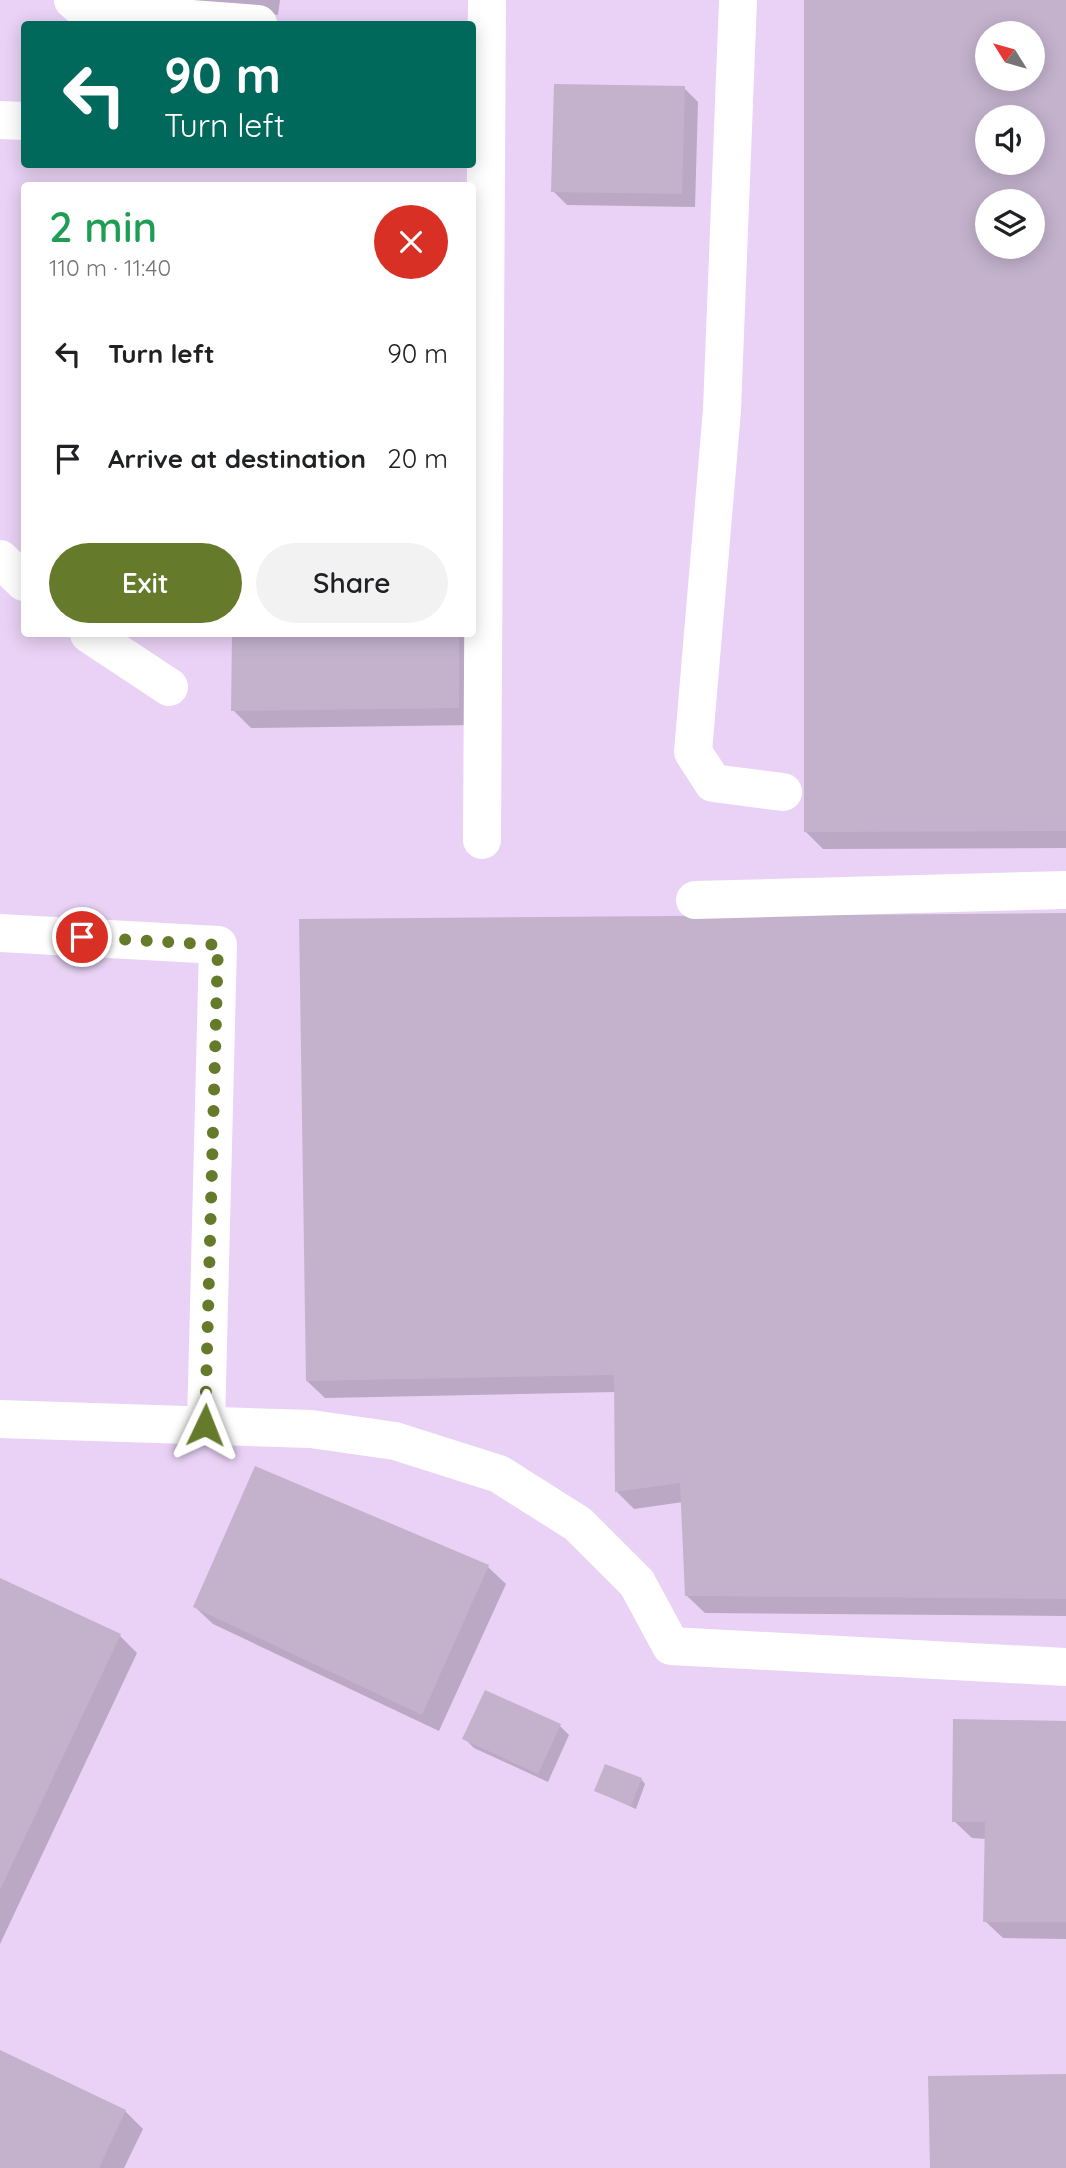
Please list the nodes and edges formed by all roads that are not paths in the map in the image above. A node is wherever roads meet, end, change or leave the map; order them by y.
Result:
1 (73, 0) edge
2 (487, 0) edge
3 (738, 0) edge
4 (218, 21) edge
5 (0, 120) edge
6 (21, 121) edge
7 (479, 134) edge
8 (0, 559) edge
9 (21, 579) edge
10 (94, 637) edge
11 (169, 687) dead end
12 (783, 792) dead end
13 (482, 840) dead end
14 (1066, 890) edge
15 (695, 900) dead end
16 (0, 933) edge
17 (0, 1419) edge
18 (205, 1425) junction
19 (1066, 1667) edge

1 - 4 lane
2 - 7 lane
3 - 12 lane
5 - 6 lane
7 - 13 lane
8 - 9 lane
10 - 11 lane
14 - 15 lane
16 - 18 lane
17 - 18 lane
18 - 19 lane

